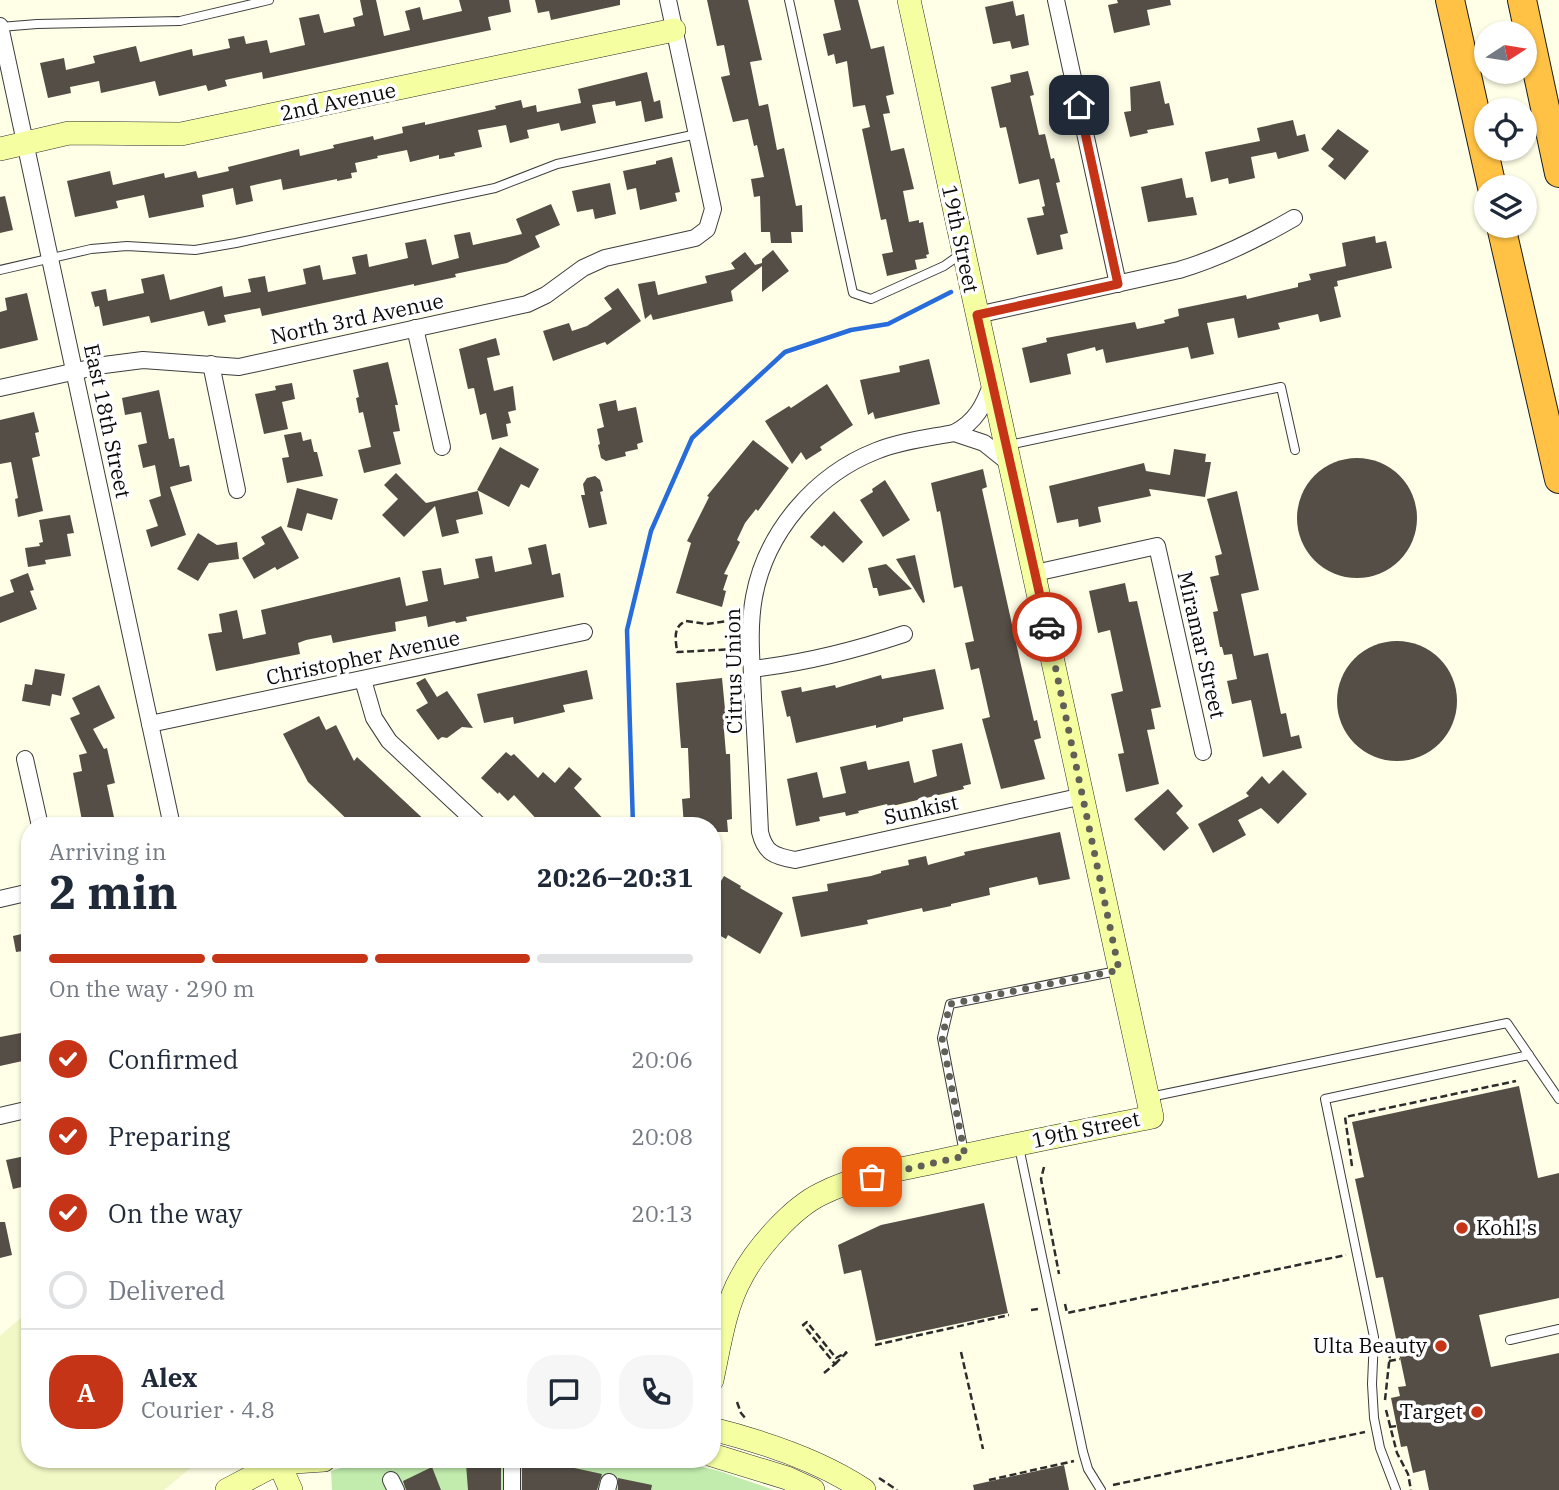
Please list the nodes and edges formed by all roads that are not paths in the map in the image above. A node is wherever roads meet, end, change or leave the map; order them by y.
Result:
1 (269, 0) edge
2 (668, 0) edge
3 (789, 0) edge
4 (909, 0) edge
5 (1056, 0) edge
6 (1450, 0) edge
7 (1521, 0) edge
8 (0, 27) edge
9 (674, 30) junction
10 (697, 134) junction
11 (26, 143) junction
12 (0, 149) edge
13 (1559, 173) edge
14 (1490, 175) edge
15 (1294, 218) dead end
16 (1504, 238) edge
17 (963, 252) junction
18 (51, 258) junction
19 (0, 270) edge
20 (1118, 284) junction
21 (977, 315) junction
22 (415, 328) junction
23 (211, 364) junction
24 (75, 371) junction
25 (992, 383) junction
26 (0, 388) edge
27 (954, 433) junction
28 (442, 447) dead end
29 (1295, 450) dead end
30 (1008, 455) junction
31 (1559, 479) edge
32 (237, 490) dead end
33 (1035, 573) junction
34 (584, 632) dead end
35 (904, 634) dead end
36 (752, 669) junction
37 (363, 680) junction
38 (150, 724) junction
39 (1203, 752) dead end
40 (25, 759) dead end
41 (1083, 796) junction
42 (38, 817) edge
43 (171, 817) edge
44 (470, 817) edge
45 (770, 852) joint
46 (21, 894) edge
47 (0, 899) edge
48 (1119, 970) junction
49 (1529, 1055) junction
50 (1147, 1097) junction
51 (1559, 1099) edge
52 (21, 1112) edge
53 (0, 1116) edge
54 (1019, 1144) junction
55 (965, 1156) junction
56 (721, 1316) edge
57 (1559, 1329) edge
58 (1510, 1340) dead end
59 (721, 1431) edge
60 (721, 1458) edge
61 (268, 1468) edge
62 (283, 1468) edge
63 (512, 1468) edge
64 (227, 1490) edge
65 (291, 1490) edge
66 (512, 1490) edge
67 (813, 1490) edge
68 (864, 1490) edge
69 (1101, 1490) edge
70 (1396, 1490) edge

1 - 8 lane
2 - 9 street
3 - 17 lane
4 - 17 main road, 19th Street
5 - 20 street
6 - 14 highway
7 - 13 highway
8 - 11 street, East 18th Street
9 - 10 street
9 - 11 main road, 2nd Avenue
10 - 18 lane
10 - 22 street, North 3rd Avenue
11 - 12 main road, 2nd Avenue
11 - 18 street, East 18th Street
15 - 20 street
16 - 31 highway
17 - 21 main road, 19th Street
18 - 19 lane
18 - 24 street, East 18th Street
20 - 21 street
21 - 25 main road, 19th Street
22 - 23 street, North 3rd Avenue
22 - 28 street
23 - 24 street, North 3rd Avenue
23 - 32 street
24 - 26 street, North 3rd Avenue
24 - 38 street, East 18th Street
25 - 27 street
25 - 30 main road, 19th Street
27 - 30 street
27 - 36 street, Citrus Union
29 - 30 lane
30 - 33 main road, 19th Street
33 - 39 street, Miramar Street
33 - 41 main road, 19th Street
34 - 37 street, Christopher Avenue
35 - 36 street
36 - 45 street, Citrus Union
37 - 38 street, Christopher Avenue
37 - 44 street
38 - 43 street, East 18th Street
40 - 42 street
41 - 45 street, Sunkist
41 - 48 main road, 19th Street
46 - 47 street
48 - 50 main road, 19th Street
48 - 55 lane
49 - 50 lane
49 - 51 lane
49 - 70 lane
50 - 54 main road, 19th Street
52 - 53 street
54 - 55 main road, 19th Street
54 - 69 lane
55 - 56 main road, 19th Street
57 - 58 lane
59 - 68 main road
60 - 67 main road
61 - 64 main road
62 - 65 main road
63 - 66 street

